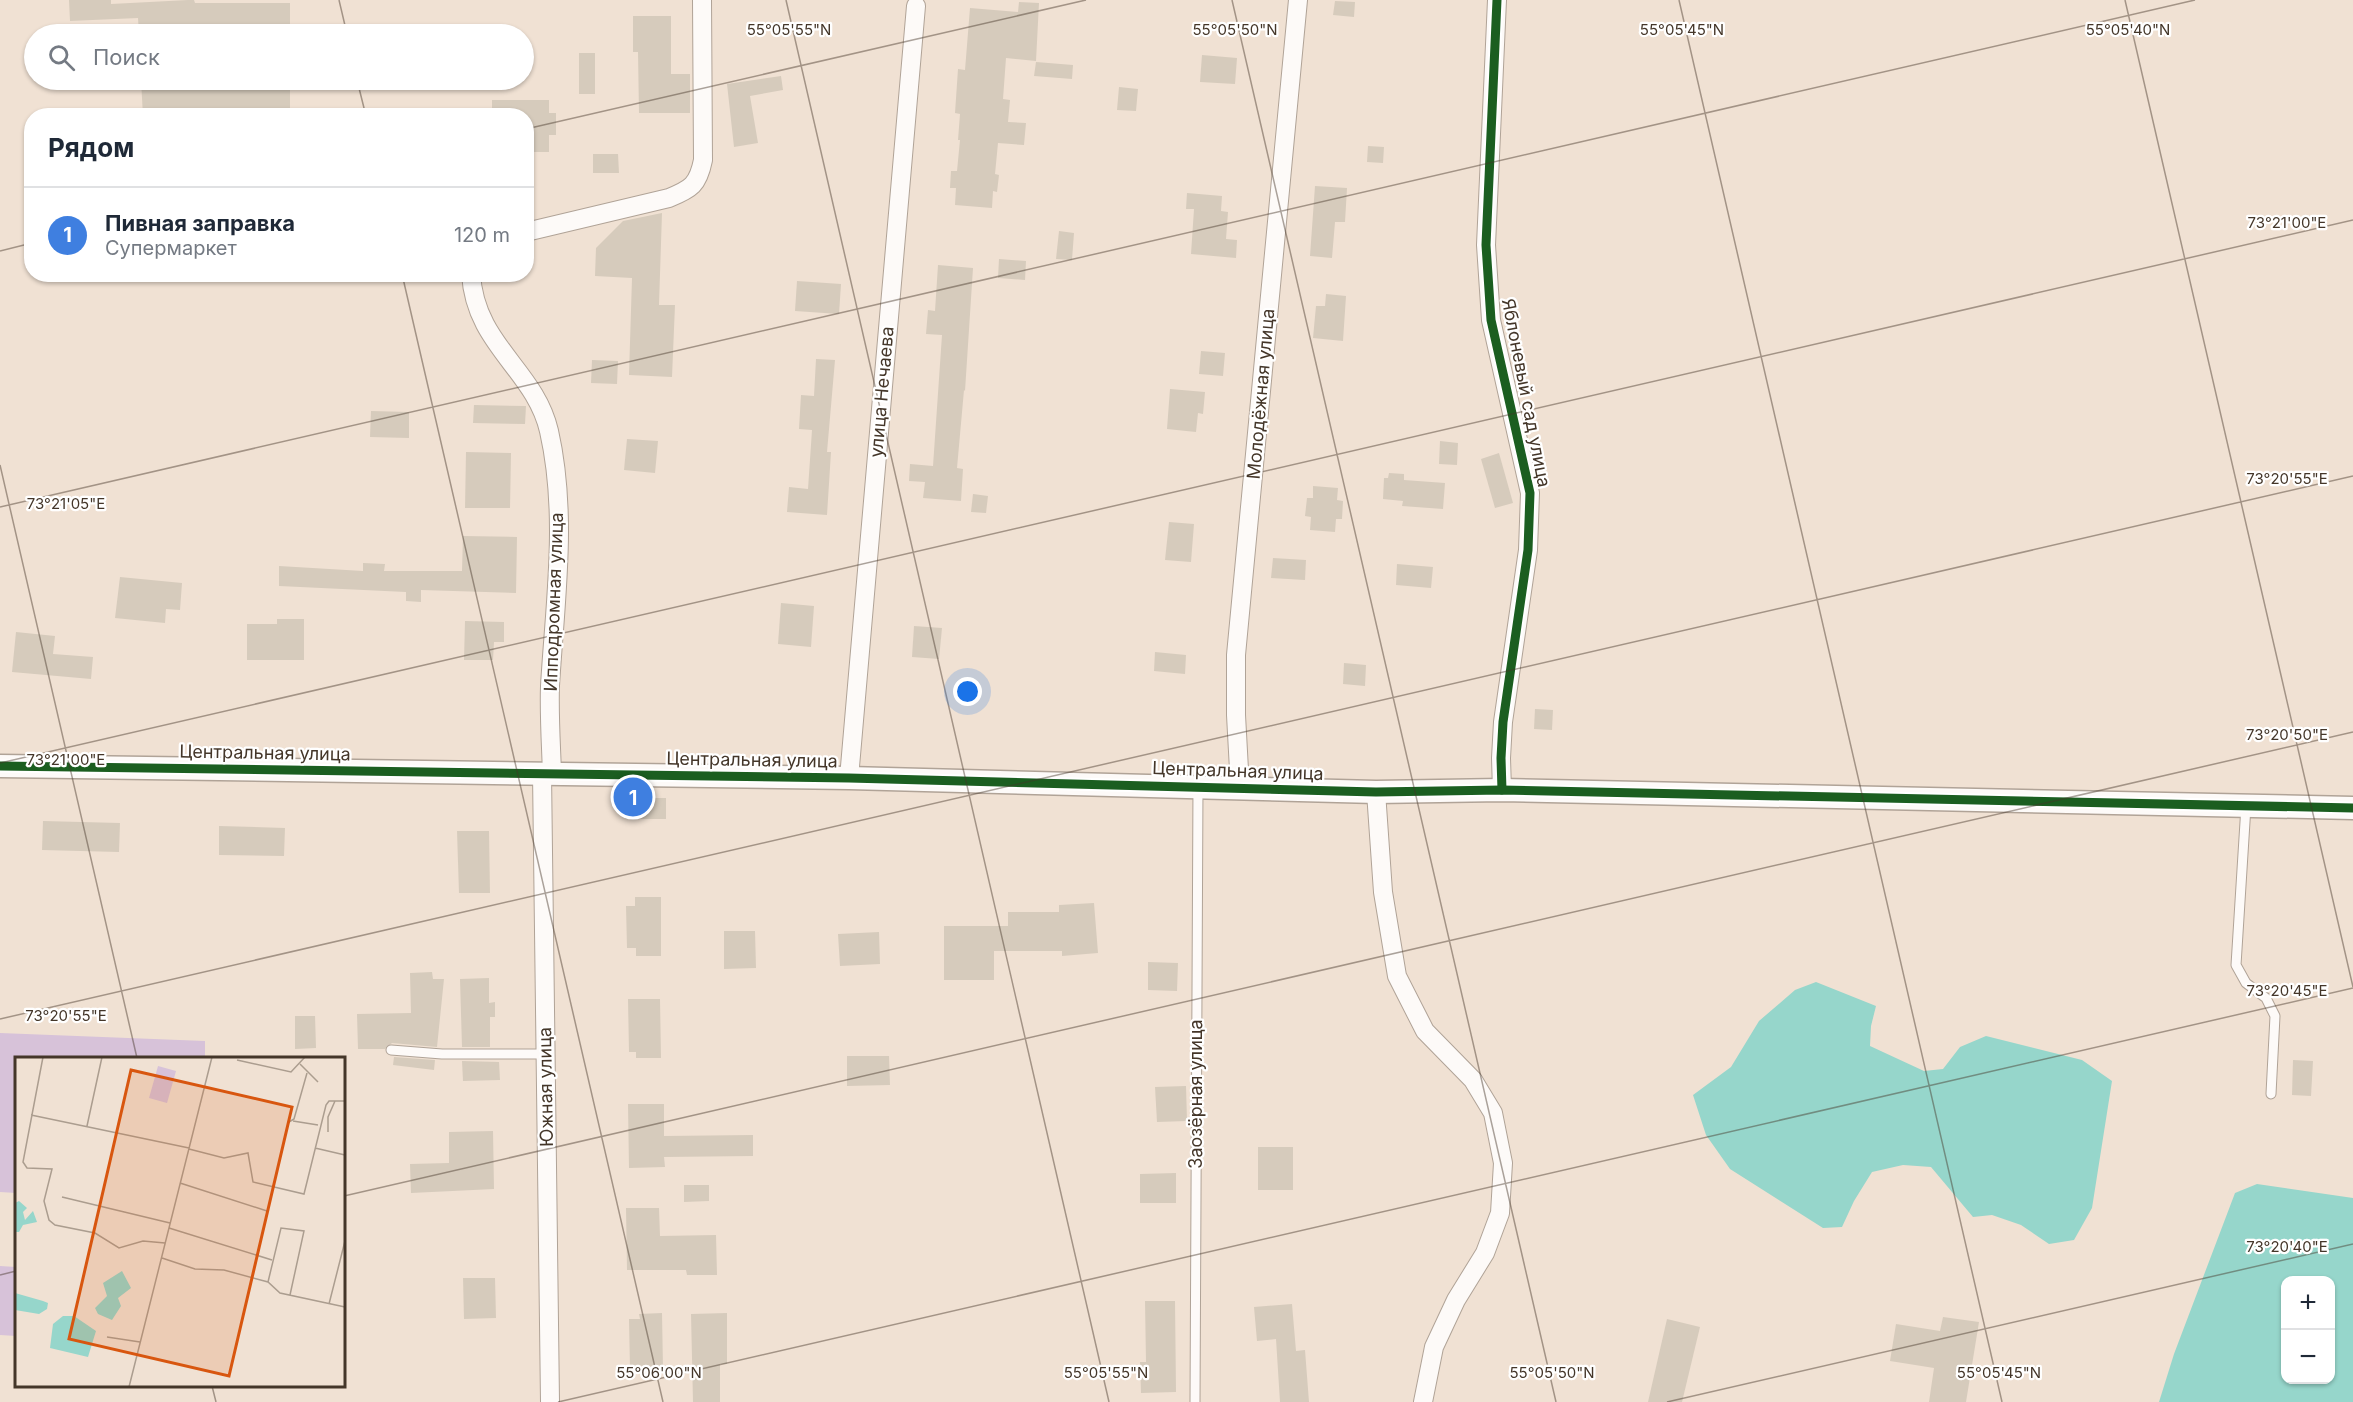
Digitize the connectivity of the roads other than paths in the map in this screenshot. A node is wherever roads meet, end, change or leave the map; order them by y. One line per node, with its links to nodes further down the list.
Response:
1 (702, 0): 5 (street)
2 (1298, 0): 11 (street, Молодёжная улица)
3 (1497, 0): 12 (street, Яблоневый сад улица)
4 (916, 6): 9 (street, улица Нечаева)
5 (534, 230)
6 (471, 282): 8 (street, Ипподромная улица)
7 (0, 766): 8 (street, Центральная улица)
8 (547, 773): 9 (street, Центральная улица); 17 (street, Южная улица)
9 (849, 778): 10 (street, Центральная улица)
10 (1198, 786): 11 (street, Центральная улица); 20 (lane, Заозёрная улица)
11 (1240, 788): 13 (street, Центральная улица)
12 (1502, 790): 13 (street, Центральная улица); 14 (street, Центральная улица)
13 (1376, 792): 21 (street)
14 (2246, 806): 15 (street, Центральная улица); 18 (lane)
15 (2353, 808)
16 (391, 1050): 17 (lane)
17 (546, 1054): 19 (street, Южная улица)
18 (2271, 1095)
19 (550, 1402)
20 (1195, 1402)
21 (1423, 1402)

